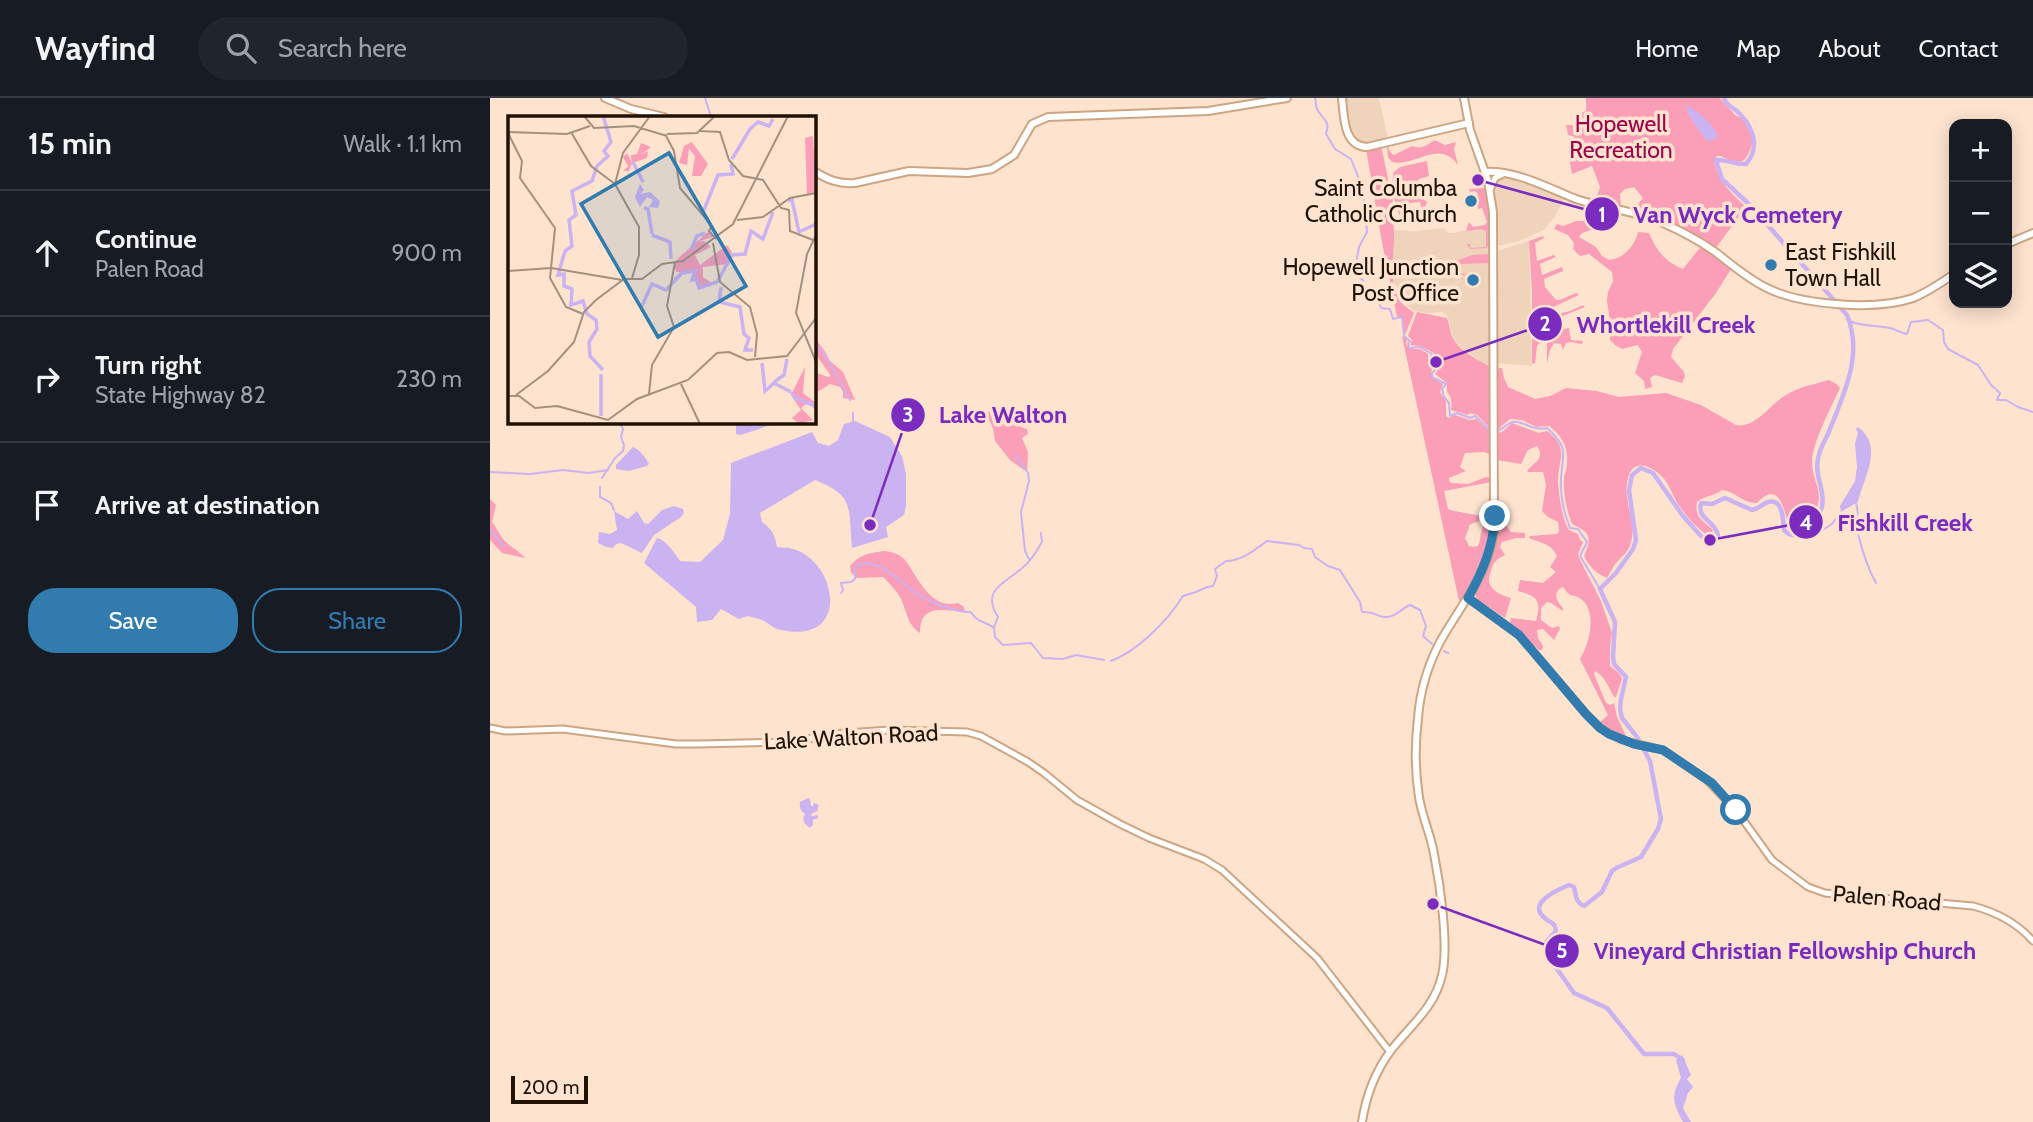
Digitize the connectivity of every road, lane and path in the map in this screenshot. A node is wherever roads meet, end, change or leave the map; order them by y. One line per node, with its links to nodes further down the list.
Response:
1 (605, 98): 5 (main road)
2 (1287, 98): 7 (main road)
3 (1342, 98): 6 (main road)
4 (1464, 98): 6 (main road)
5 (660, 116)
6 (1469, 123): 8 (main road)
7 (816, 172)
8 (1485, 172): 9 (main road); 10 (main road)
9 (1507, 173): 10 (street); 13 (main road)
10 (1490, 190): 14 (main road)
11 (2033, 233): 12 (main road)
12 (2012, 242)
13 (1949, 277)
14 (1468, 598): 15 (street, Palen Road); 16 (main road)
15 (1479, 606): 16 (street); 18 (street, Palen Road)
16 (1461, 608): 19 (main road)
17 (490, 728): 19 (street, Lake Walton Road)
18 (2033, 941)
19 (1390, 1052): 20 (main road)
20 (1362, 1122)

